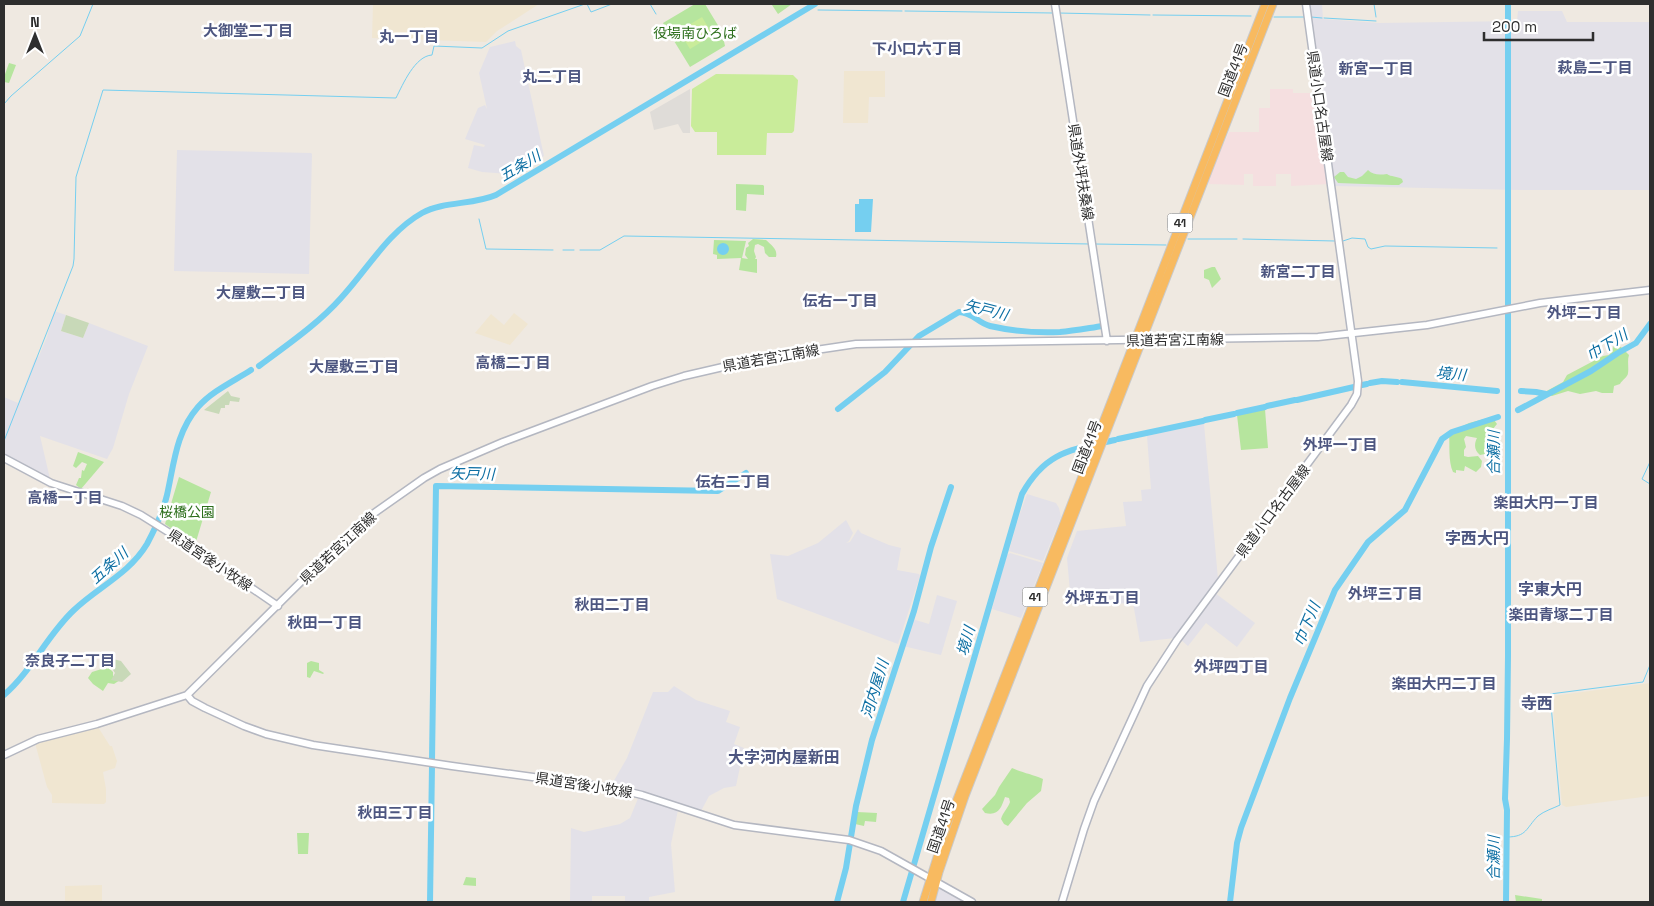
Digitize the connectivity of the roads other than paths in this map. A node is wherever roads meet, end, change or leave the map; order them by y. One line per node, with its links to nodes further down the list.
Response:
1 (1054, 4): 7 (main road, 県道外坪扶桑線)
2 (1265, 4): 8 (highway, 国道41号 / 41)
3 (1273, 4): 8 (highway, 国道41号 / 41)
4 (1306, 4): 6 (main road, 県道小口名古屋線)
5 (1650, 290): 6 (main road, 県道若宮江南線)
6 (1351, 334): 8 (main road, 県道若宮江南線); 17 (main road, 県道小口名古屋線)
7 (1107, 341): 8 (main road, 県道若宮江南線); 10 (main road, 県道若宮江南線)
8 (1138, 341): 13 (highway, 国道41号 / 41)
9 (4, 458): 10 (main road, 県道宮後小牧線)
10 (278, 606): 11 (main road, 県道若宮江南線)
11 (187, 696): 12 (main road, 県道若宮江南線); 13 (main road, 県道宮後小牧線)
12 (4, 755)
13 (933, 880): 14 (highway, 国道41号 / 41); 15 (highway, 国道41号 / 41); 16 (main road, 県道宮後小牧線)
14 (923, 902)
15 (931, 902)
16 (972, 902)
17 (1062, 902)

